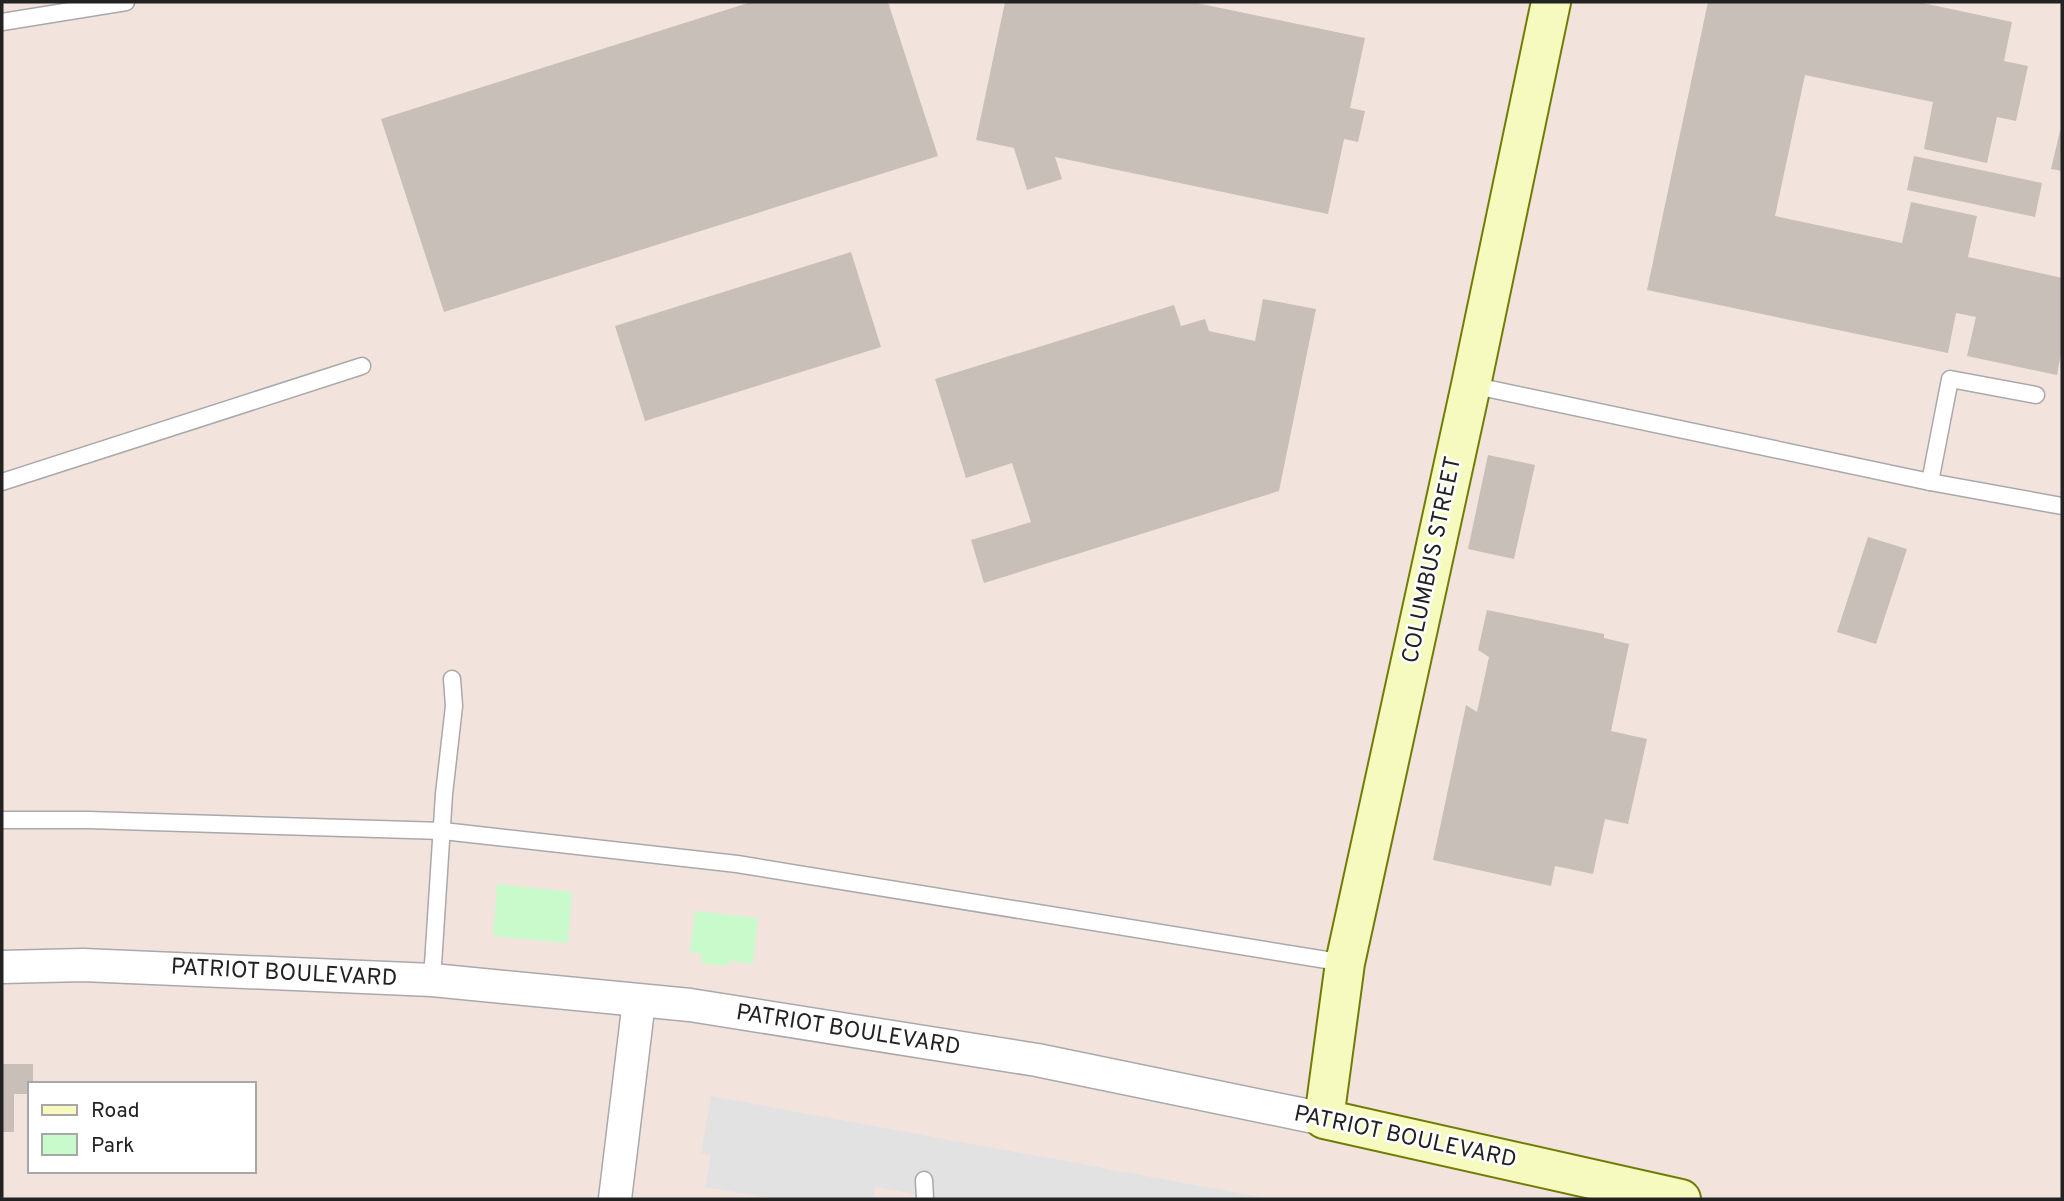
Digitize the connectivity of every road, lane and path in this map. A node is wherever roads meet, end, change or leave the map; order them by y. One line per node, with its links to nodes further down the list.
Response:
1 (126, 2): 3 (lane)
2 (1551, 2): 5 (street, COLUMBUS STREET)
3 (2, 22)
4 (362, 366): 7 (lane)
5 (1471, 385): 8 (lane); 13 (street, COLUMBUS STREET)
6 (2036, 395): 8 (lane)
7 (2, 482)
8 (1930, 482): 9 (lane)
9 (2062, 506)
10 (452, 679): 12 (lane)
11 (2, 820): 12 (lane)
12 (443, 831): 13 (lane); 15 (lane)
13 (1345, 963): 17 (street, COLUMBUS STREET)
14 (2, 967): 15 (street, PATRIOT BOULEVARD)
15 (432, 980): 16 (street, PATRIOT BOULEVARD)
16 (639, 1001): 17 (street, PATRIOT BOULEVARD); 19 (street)
17 (1324, 1119): 21 (street, PATRIOT BOULEVARD)
18 (924, 1180): 20 (lane)
19 (615, 1199)
20 (926, 1199)
21 (1675, 1199)

